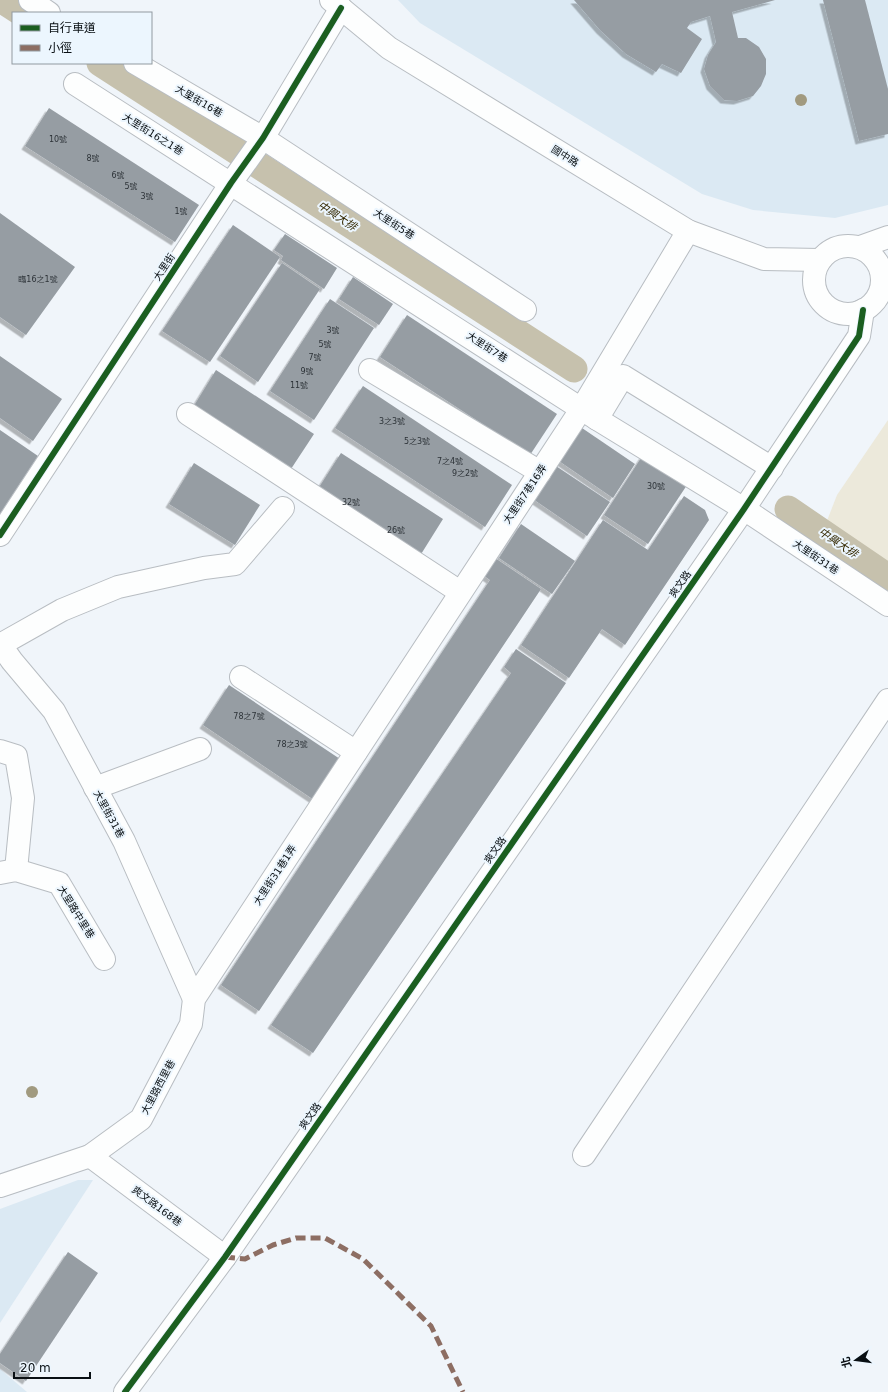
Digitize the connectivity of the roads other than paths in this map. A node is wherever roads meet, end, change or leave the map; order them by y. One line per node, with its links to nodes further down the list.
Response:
1 (30, 0): 3 (street)
2 (336, 4): 6 (street, 大里街); 8 (street, 國中路)
3 (48, 12)
4 (137, 64): 6 (street, 大里街16巷)
5 (75, 84): 7 (street, 大里街16之1巷)
6 (263, 138): 7 (street, 大里街); 13 (street, 大里街5巷)
7 (231, 183): 16 (street, 大里街7巷); 22 (street, 大里街)
8 (688, 231): 11 (street, 國中路); 16 (street, 大里街7巷16弄)
9 (888, 237): 10 (street)
10 (860, 247): 11 (street); 12 (street)
11 (820, 260): 14 (street)
12 (885, 280): 14 (street)
13 (525, 310)
14 (863, 310): 18 (street, 爽文路)
15 (370, 370): 19 (street)
16 (589, 413): 18 (street); 19 (street, 大里街7巷16弄); 21 (street, 大里街7巷)
17 (188, 414): 23 (street)
18 (772, 468): 21 (street, 爽文路)
19 (540, 472): 23 (street, 大里街7巷16弄)
20 (283, 508): 25 (street)
21 (744, 509): 24 (street, 大里街31巷); 38 (street, 爽文路)
22 (0, 535)
23 (460, 592): 29 (street, 大里街7巷16弄)
24 (888, 605)
25 (0, 644): 31 (street, 大里街31巷)
26 (241, 677): 29 (street)
27 (888, 700): 35 (street)
28 (200, 749): 31 (street)
29 (356, 752): 34 (street, 大里街31巷1弄)
30 (8, 754): 32 (street, 大里路中里巷)
31 (95, 788): 34 (street, 大里街31巷)
32 (8, 872): 33 (street, 大里路中里巷)
33 (104, 959)
34 (194, 998): 36 (street, 大里路西里巷)
35 (584, 1155)
36 (90, 1156): 37 (street, 大里路西里巷); 38 (street, 爽文路168巷)
37 (0, 1186)
38 (225, 1256): 39 (street, 爽文路)
39 (125, 1392)

